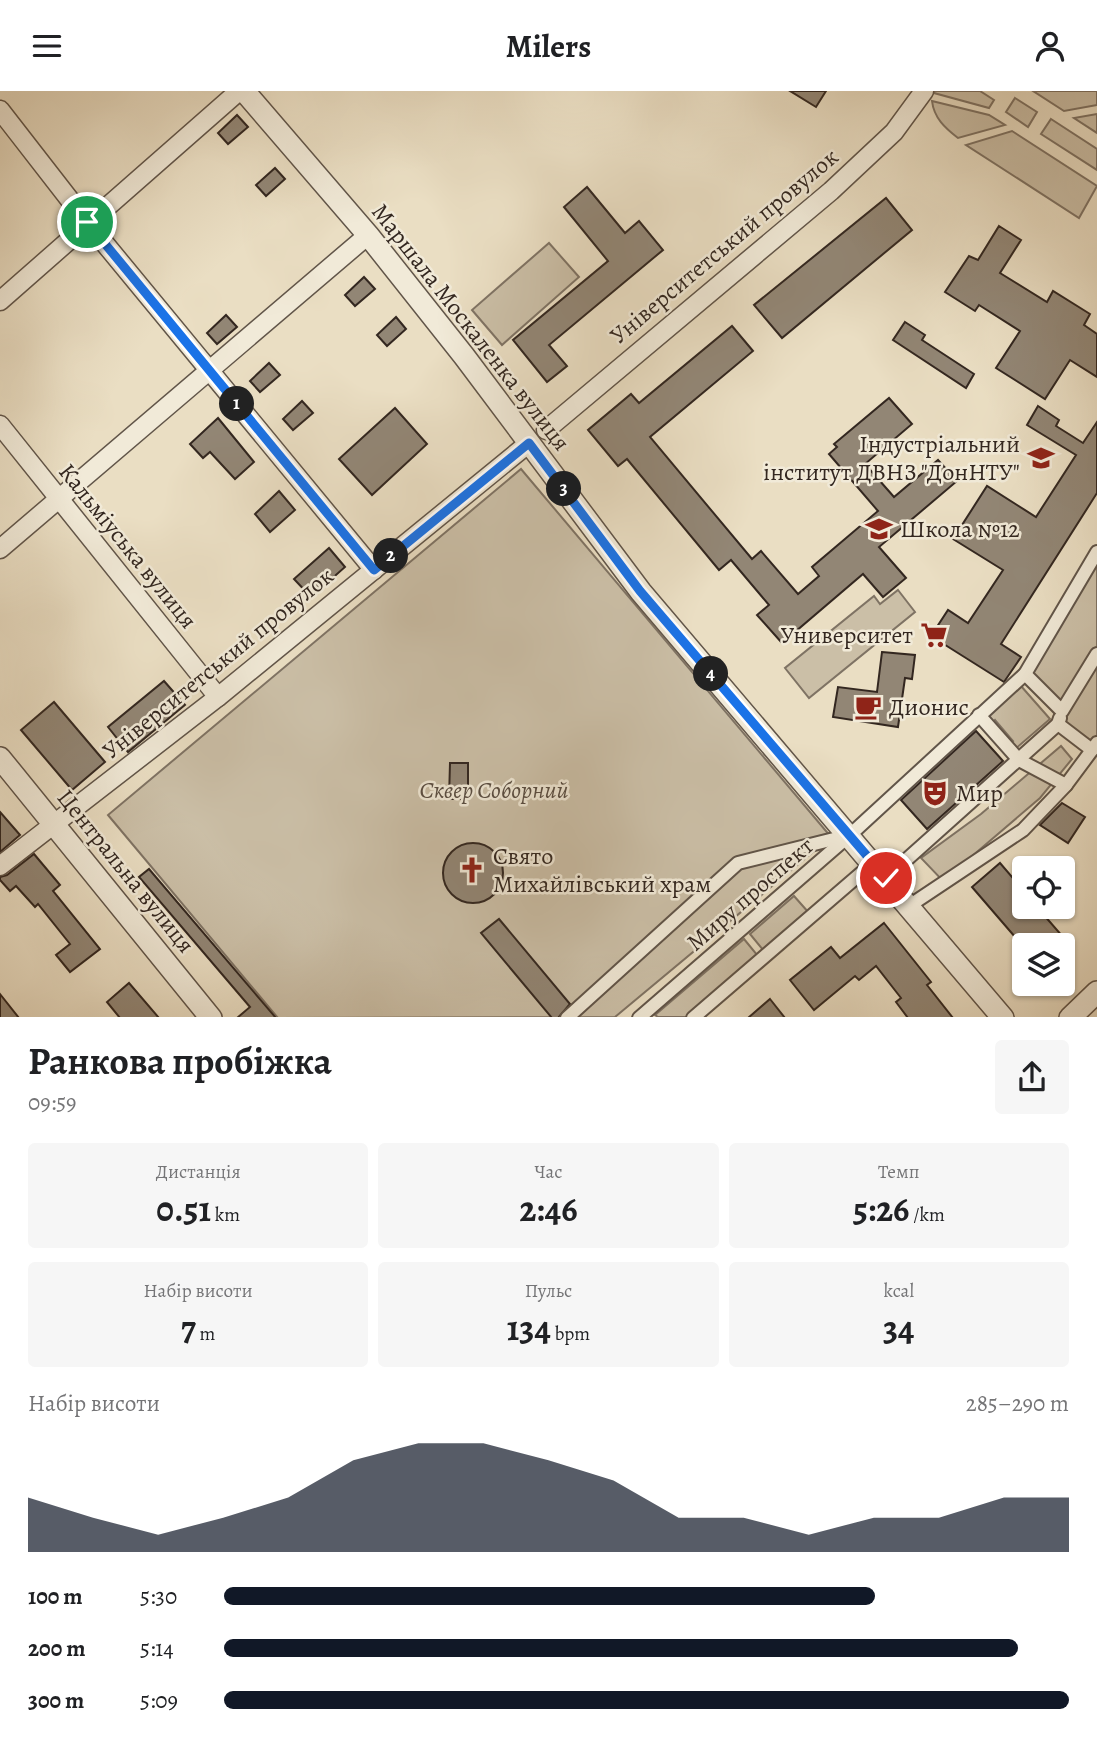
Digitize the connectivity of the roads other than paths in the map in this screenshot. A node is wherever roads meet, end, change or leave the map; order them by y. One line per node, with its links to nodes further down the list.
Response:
1 (242, 91): 4 (street); 5 (street, Маршала Москаленка вулиця)
2 (924, 91): 9 (street, Університетський провулок)
3 (0, 110): 4 (street)
4 (87, 222): 6 (street); 7 (street)
5 (368, 235): 7 (street); 10 (street, Маршала Москаленка вулиця)
6 (0, 300)
7 (209, 369): 11 (street); 14 (street)
8 (0, 425): 11 (street, Кальміуська вулиця)
9 (546, 429)
10 (529, 443): 14 (street, Університетський провулок); 25 (street, Маршала Москаленка вулиця)
11 (59, 499): 12 (street); 17 (street, Кальміуська вулиця)
12 (0, 549)
13 (1097, 552): 16 (street)
14 (374, 570): 17 (street, Університетський провулок)
15 (1097, 654): 19 (street)
16 (1025, 674): 18 (street); 19 (street)
17 (218, 697): 24 (street, Університетський провулок)
18 (979, 715): 22 (street); 25 (street)
19 (1060, 717): 20 (street); 22 (street)
20 (1095, 747): 23 (street)
21 (0, 758): 24 (street, Центральна вулиця)
22 (1019, 760): 23 (street); 27 (street)
23 (1066, 785): 28 (street)
24 (53, 824): 26 (street, Університетський провулок); 30 (street, Центральна вулиця)
25 (850, 835): 27 (street, Маршала Москаленка вулиця); 31 (street, Миру проспект); 32 (street, Миру проспект)
26 (0, 866)
27 (879, 870): 28 (street, Маршала Москаленка вулиця); 33 (street)
28 (909, 906): 34 (street, Маршала Москаленка вулиця)
29 (1097, 992): 35 (street)
30 (211, 1017)
31 (567, 1017)
32 (639, 1017)
33 (692, 1017)
34 (1003, 1017)
35 (1070, 1017)

